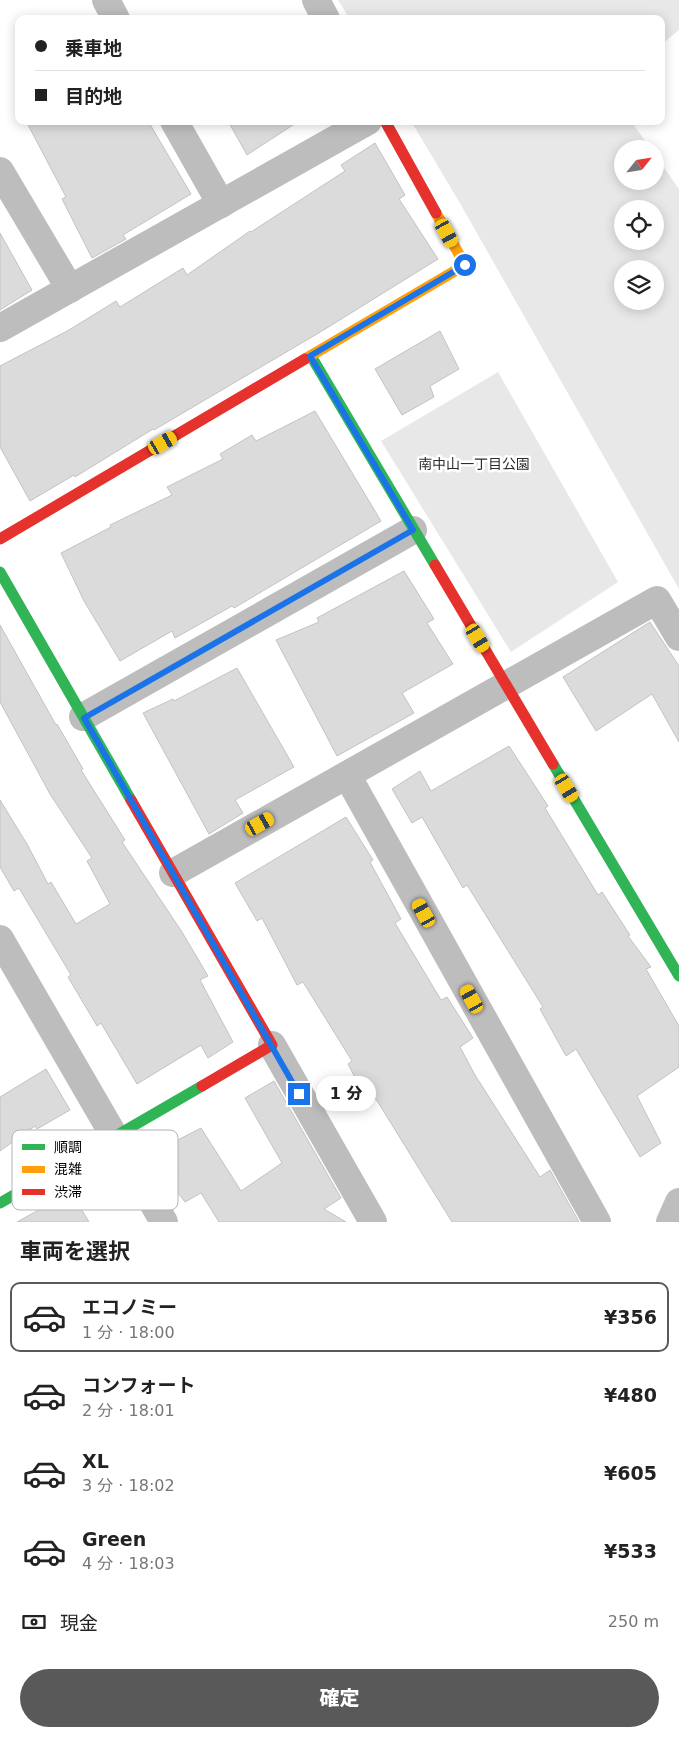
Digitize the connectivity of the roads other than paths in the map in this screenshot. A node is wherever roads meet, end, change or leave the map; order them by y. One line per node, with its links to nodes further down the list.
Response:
1 (106, 0): 3 (street)
2 (316, 0): 4 (street)
3 (114, 15)
4 (324, 15)
5 (176, 125): 9 (street)
6 (361, 125): 9 (street)
7 (386, 125): 12 (street)
8 (0, 170): 10 (street)
9 (221, 204): 10 (street)
10 (70, 289): 11 (street)
11 (0, 328)
12 (310, 356): 13 (street); 14 (street)
13 (413, 530): 17 (street); 18 (street)
14 (0, 539)
15 (0, 572): 18 (street)
16 (679, 637): 17 (street)
17 (506, 685): 19 (street); 23 (street)
18 (84, 718): 20 (street)
19 (347, 775): 20 (street); 33 (street)
20 (172, 873): 24 (street)
21 (0, 940): 22 (street)
22 (8, 972): 25 (street)
23 (679, 976)
24 (272, 1045): 26 (street); 32 (street)
25 (110, 1130)
26 (129, 1130)
27 (12, 1196): 29 (street)
28 (679, 1202): 34 (street)
29 (0, 1203)
30 (157, 1210): 31 (street)
31 (164, 1222)
32 (373, 1222)
33 (597, 1222)
34 (670, 1222)

